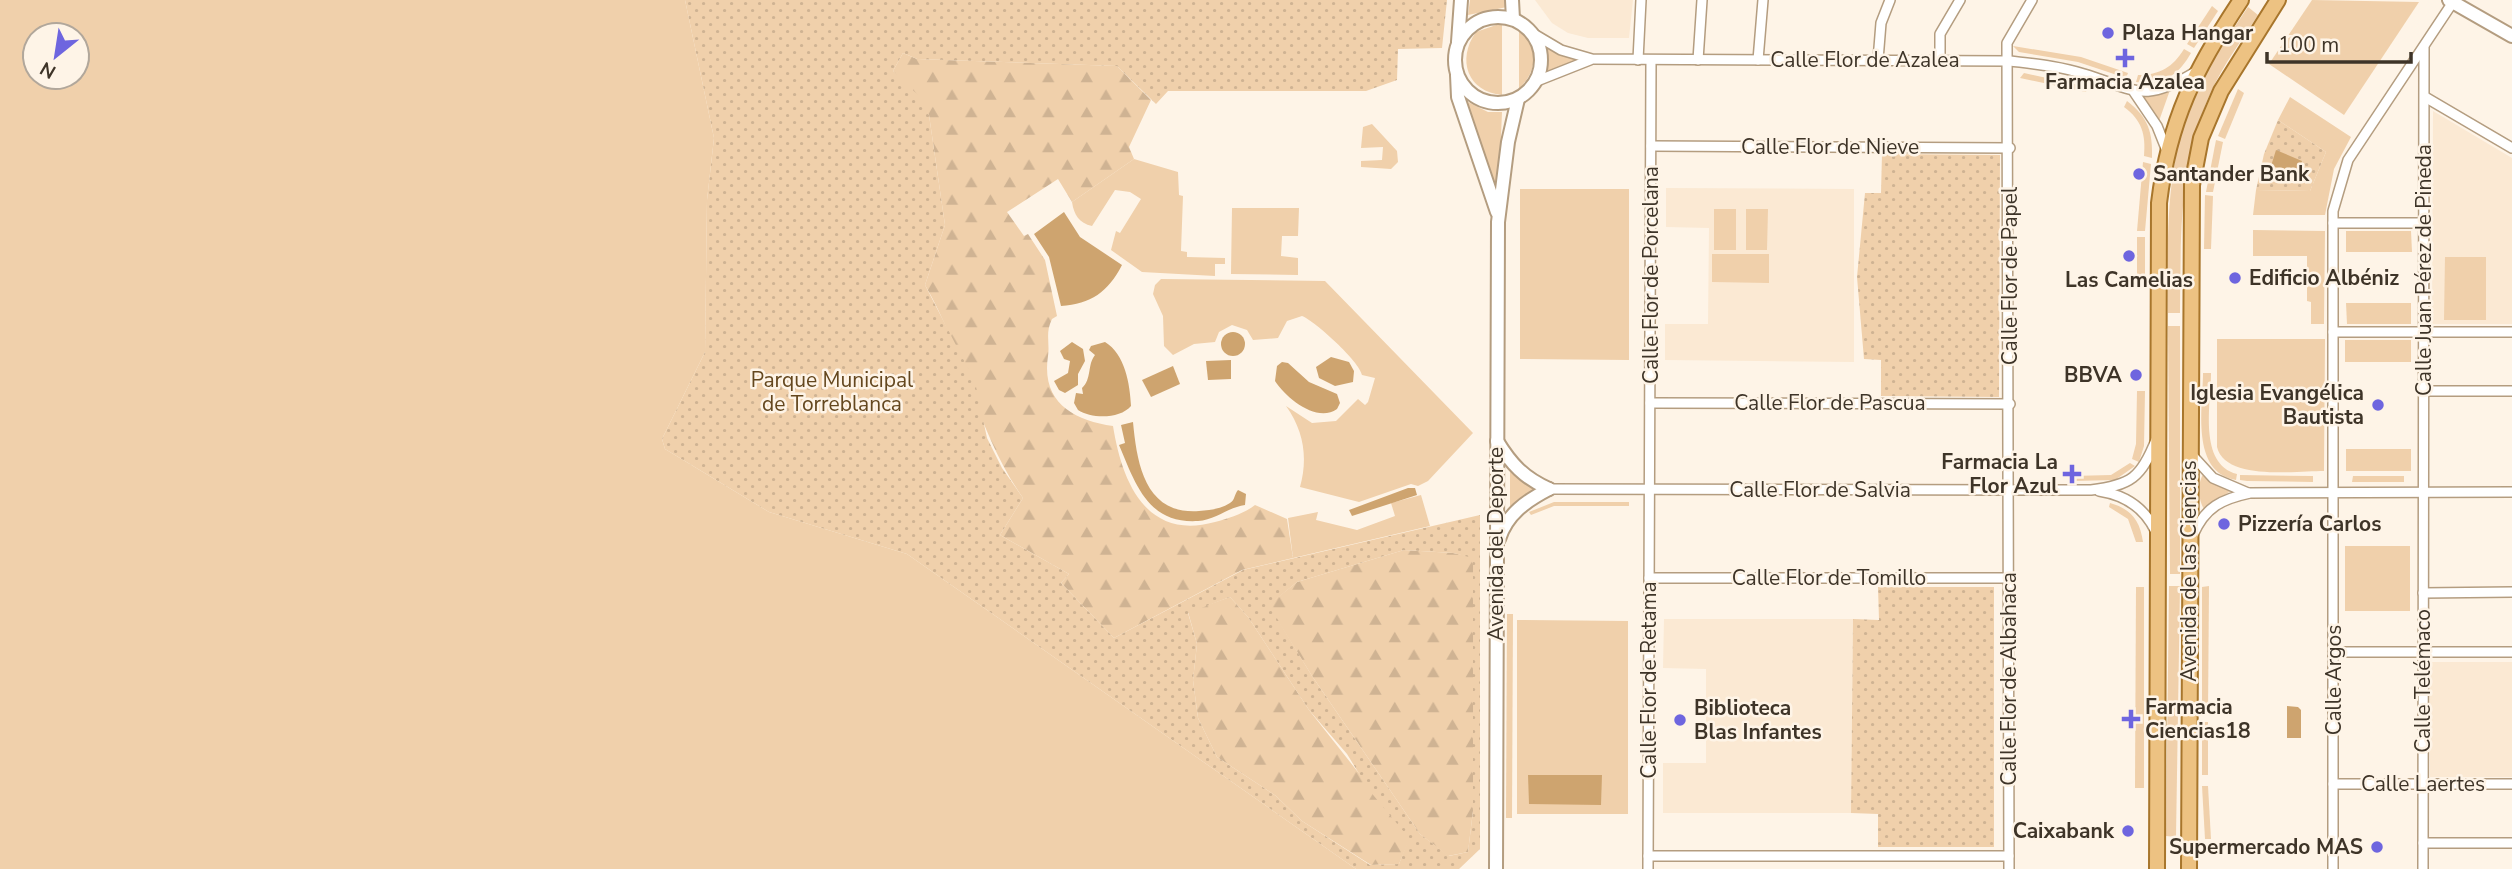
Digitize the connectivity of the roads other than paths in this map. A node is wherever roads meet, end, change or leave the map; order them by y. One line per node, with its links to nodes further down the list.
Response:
1 (1461, 0): 15 (street)
2 (1512, 0): 12 (street)
3 (1641, 0): 18 (street)
4 (1702, 0): 20 (street)
5 (1763, 0): 21 (street)
6 (1890, 0): 22 (street)
7 (1960, 0): 23 (street)
8 (2032, 0): 24 (street, Calle Flor de Papel)
9 (2241, 0): 26 (main road, Avenida de las Ciencias)
10 (2278, 0): 47 (main road, Avenida de las Ciencias)
11 (2451, 1): 14 (street); 16 (street, Calle Argos)
12 (1513, 19): 13 (street); 15 (street)
13 (1534, 34): 17 (street); 27 (street)
14 (2512, 36)
15 (1458, 45): 25 (street)
16 (2424, 48): 29 (street, Calle Juan Pérez de Pineda); 36 (street, Calle Argos)
17 (1592, 59): 18 (street, Calle Flor de Azalea); 27 (street)
18 (1638, 60): 19 (street, Calle Flor de Azalea)
19 (1651, 60): 20 (street, Calle Flor de Azalea); 31 (street, Calle Flor de Porcelana)
20 (1699, 60): 21 (street, Calle Flor de Azalea)
21 (1758, 60): 22 (street, Calle Flor de Azalea)
22 (1878, 60): 23 (street, Calle Flor de Azalea)
23 (1940, 61): 24 (street, Calle Flor de Azalea)
24 (2010, 61): 28 (street, Calle Flor de Azalea); 32 (street, Calle Flor de Papel)
25 (1457, 71): 30 (street); 35 (street, Avenida del Deporte)
26 (2195, 72): 28 (street); 34 (main road, Avenida de las Ciencias)
27 (1537, 81): 30 (street)
28 (2134, 92): 34 (street)
29 (2425, 97): 33 (street); 37 (street, Calle Juan Pérez de Pineda)
30 (1518, 99): 35 (street, Avenida del Deporte)
31 (1651, 146): 32 (street, Calle Flor de Nieve); 43 (street, Calle Flor de Porcelana)
32 (2010, 148): 44 (street, Calle Flor de Papel)
33 (2512, 148)
34 (2167, 152): 45 (main road, Avenida de las Ciencias)
35 (1499, 219): 46 (street, Avenida del Deporte)
36 (2333, 223): 37 (street); 38 (street, Calle Argos)
37 (2424, 223): 39 (street, Calle Juan Pérez de Pineda)
38 (2333, 332): 39 (street); 52 (street, Calle Argos)
39 (2423, 332): 40 (street); 41 (street, Calle Juan Pérez de Pineda)
40 (2512, 332)
41 (2424, 391): 42 (street); 53 (street, Calle Juan Pérez de Pineda)
42 (2512, 391)
43 (1650, 402): 44 (street, Calle Flor de Pascua); 49 (street, Calle Flor de Porcelana)
44 (2010, 404): 50 (street, Calle Flor de Papel)
45 (2159, 432): 51 (street, Calle Flor de Salvia); 56 (main road, Avenida de las Ciencias)
46 (1497, 441): 48 (street); 58 (street, Avenida del Deporte)
47 (2189, 453): 55 (street); 57 (main road, Avenida de las Ciencias)
48 (1549, 489): 49 (street, Calle Flor de Salvia); 58 (street)
49 (1650, 490): 50 (street, Calle Flor de Salvia); 59 (street, Calle Flor de Retama)
50 (2010, 490): 51 (street, Calle Flor de Salvia); 60 (street, Calle Flor de Albahaca)
51 (2091, 490): 56 (street, Calle Flor de Salvia)
52 (2334, 492): 53 (street); 55 (street); 63 (street, Calle Argos)
53 (2423, 492): 54 (street); 62 (street, Calle Telémaco)
54 (2512, 492)
55 (2250, 493): 57 (street)
56 (2159, 538): 71 (main road, Avenida de las Ciencias)
57 (2189, 543): 72 (main road, Avenida de las Ciencias)
58 (1496, 547): 75 (street, Avenida del Deporte)
59 (1649, 578): 60 (street, Calle Flor de Tomillo); 73 (street, Calle Flor de Retama)
60 (2010, 578): 74 (street, Calle Flor de Albahaca)
61 (2512, 592): 62 (street)
62 (2423, 593): 64 (street, Calle Telémaco)
63 (2334, 652): 64 (street); 66 (street, Calle Argos)
64 (2423, 652): 65 (street); 67 (street, Calle Telémaco)
65 (2512, 652)
66 (2333, 784): 67 (street, Calle Laertes); 82 (street, Calle Argos)
67 (2423, 784): 68 (street, Calle Laertes); 69 (street, Calle Telémaco)
68 (2512, 784)
69 (2423, 843): 70 (street); 83 (street, Calle Telémaco)
70 (2512, 843)
71 (2158, 846): 78 (street); 79 (main road, Avenida de las Ciencias)
72 (2190, 850): 80 (main road, Avenida de las Ciencias); 81 (street)
73 (1648, 856): 74 (street); 76 (street, Calle Flor de Retama)
74 (2009, 856): 77 (street, Calle Flor de Albahaca)
75 (1496, 869)
76 (1648, 869)
77 (2009, 869)
78 (2149, 869)
79 (2157, 869)
80 (2189, 869)
81 (2199, 869)
82 (2333, 869)
83 (2423, 869)

